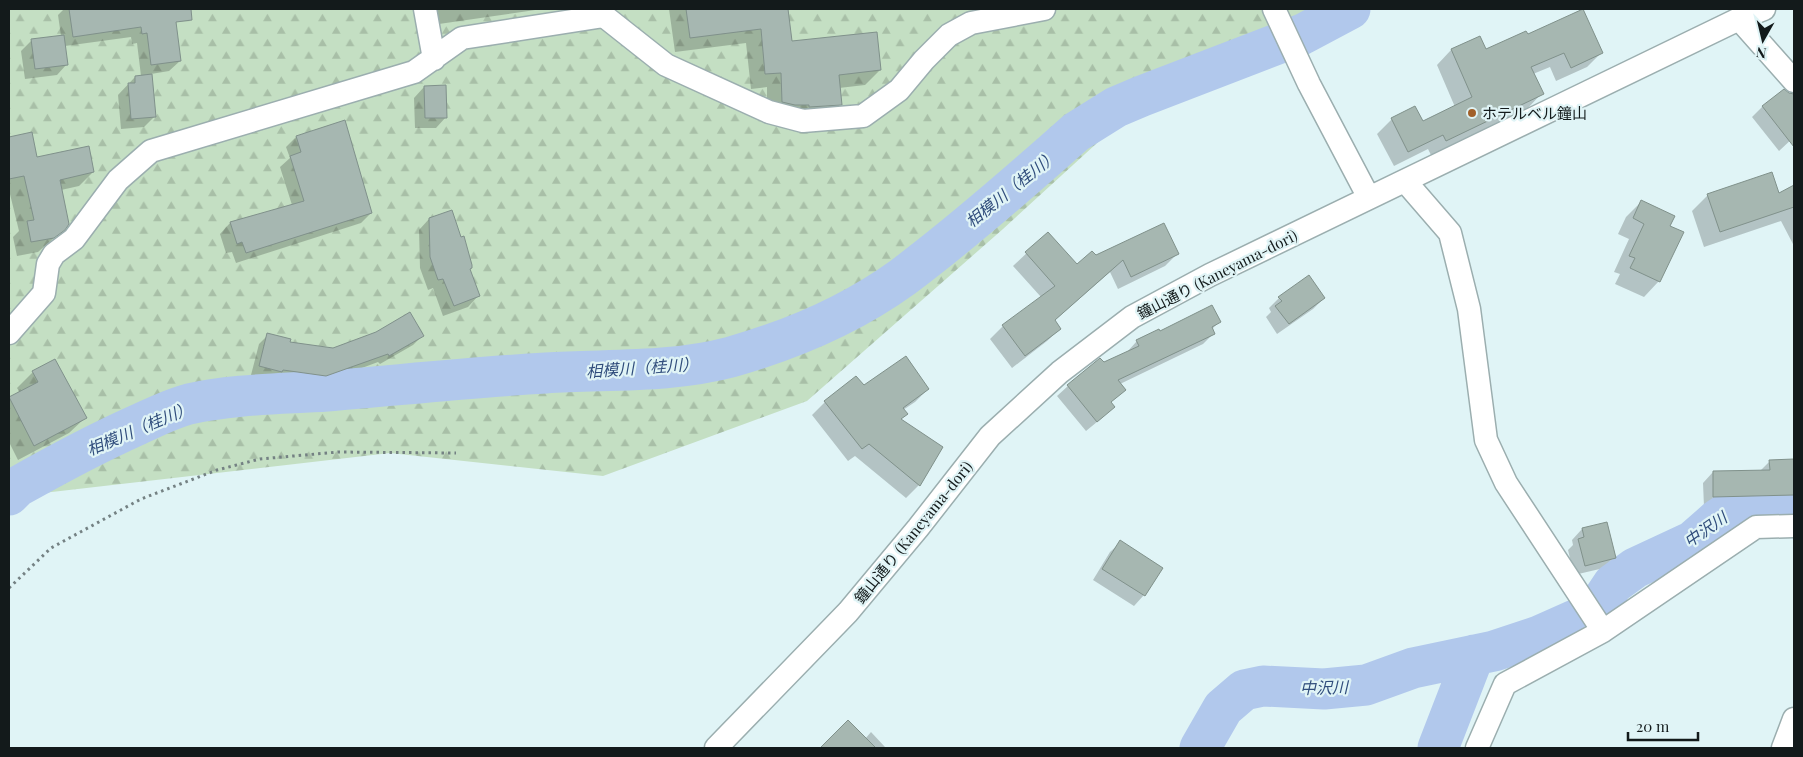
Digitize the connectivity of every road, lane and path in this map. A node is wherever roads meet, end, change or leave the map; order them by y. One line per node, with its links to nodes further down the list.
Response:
1 (425, 9): 7 (street)
2 (1044, 9): 5 (street)
3 (1274, 9): 10 (street)
4 (1764, 9): 6 (street, 鐘山通り (Kaneyama-dori))
5 (610, 12): 7 (street)
6 (1738, 19): 8 (street); 9 (street, 鐘山通り (Kaneyama-dori))
7 (434, 59): 11 (street)
8 (1794, 81)
9 (1405, 181): 10 (street, 鐘山通り (Kaneyama-dori)); 15 (street)
10 (1369, 198): 17 (street, 鐘山通り (Kaneyama-dori))
11 (9, 333)
12 (456, 454): 14 (path)
13 (1794, 526): 15 (street)
14 (9, 588)
15 (1603, 631): 18 (street)
16 (1794, 719): 19 (street)
17 (716, 748)
18 (1477, 748)
19 (1783, 748)

